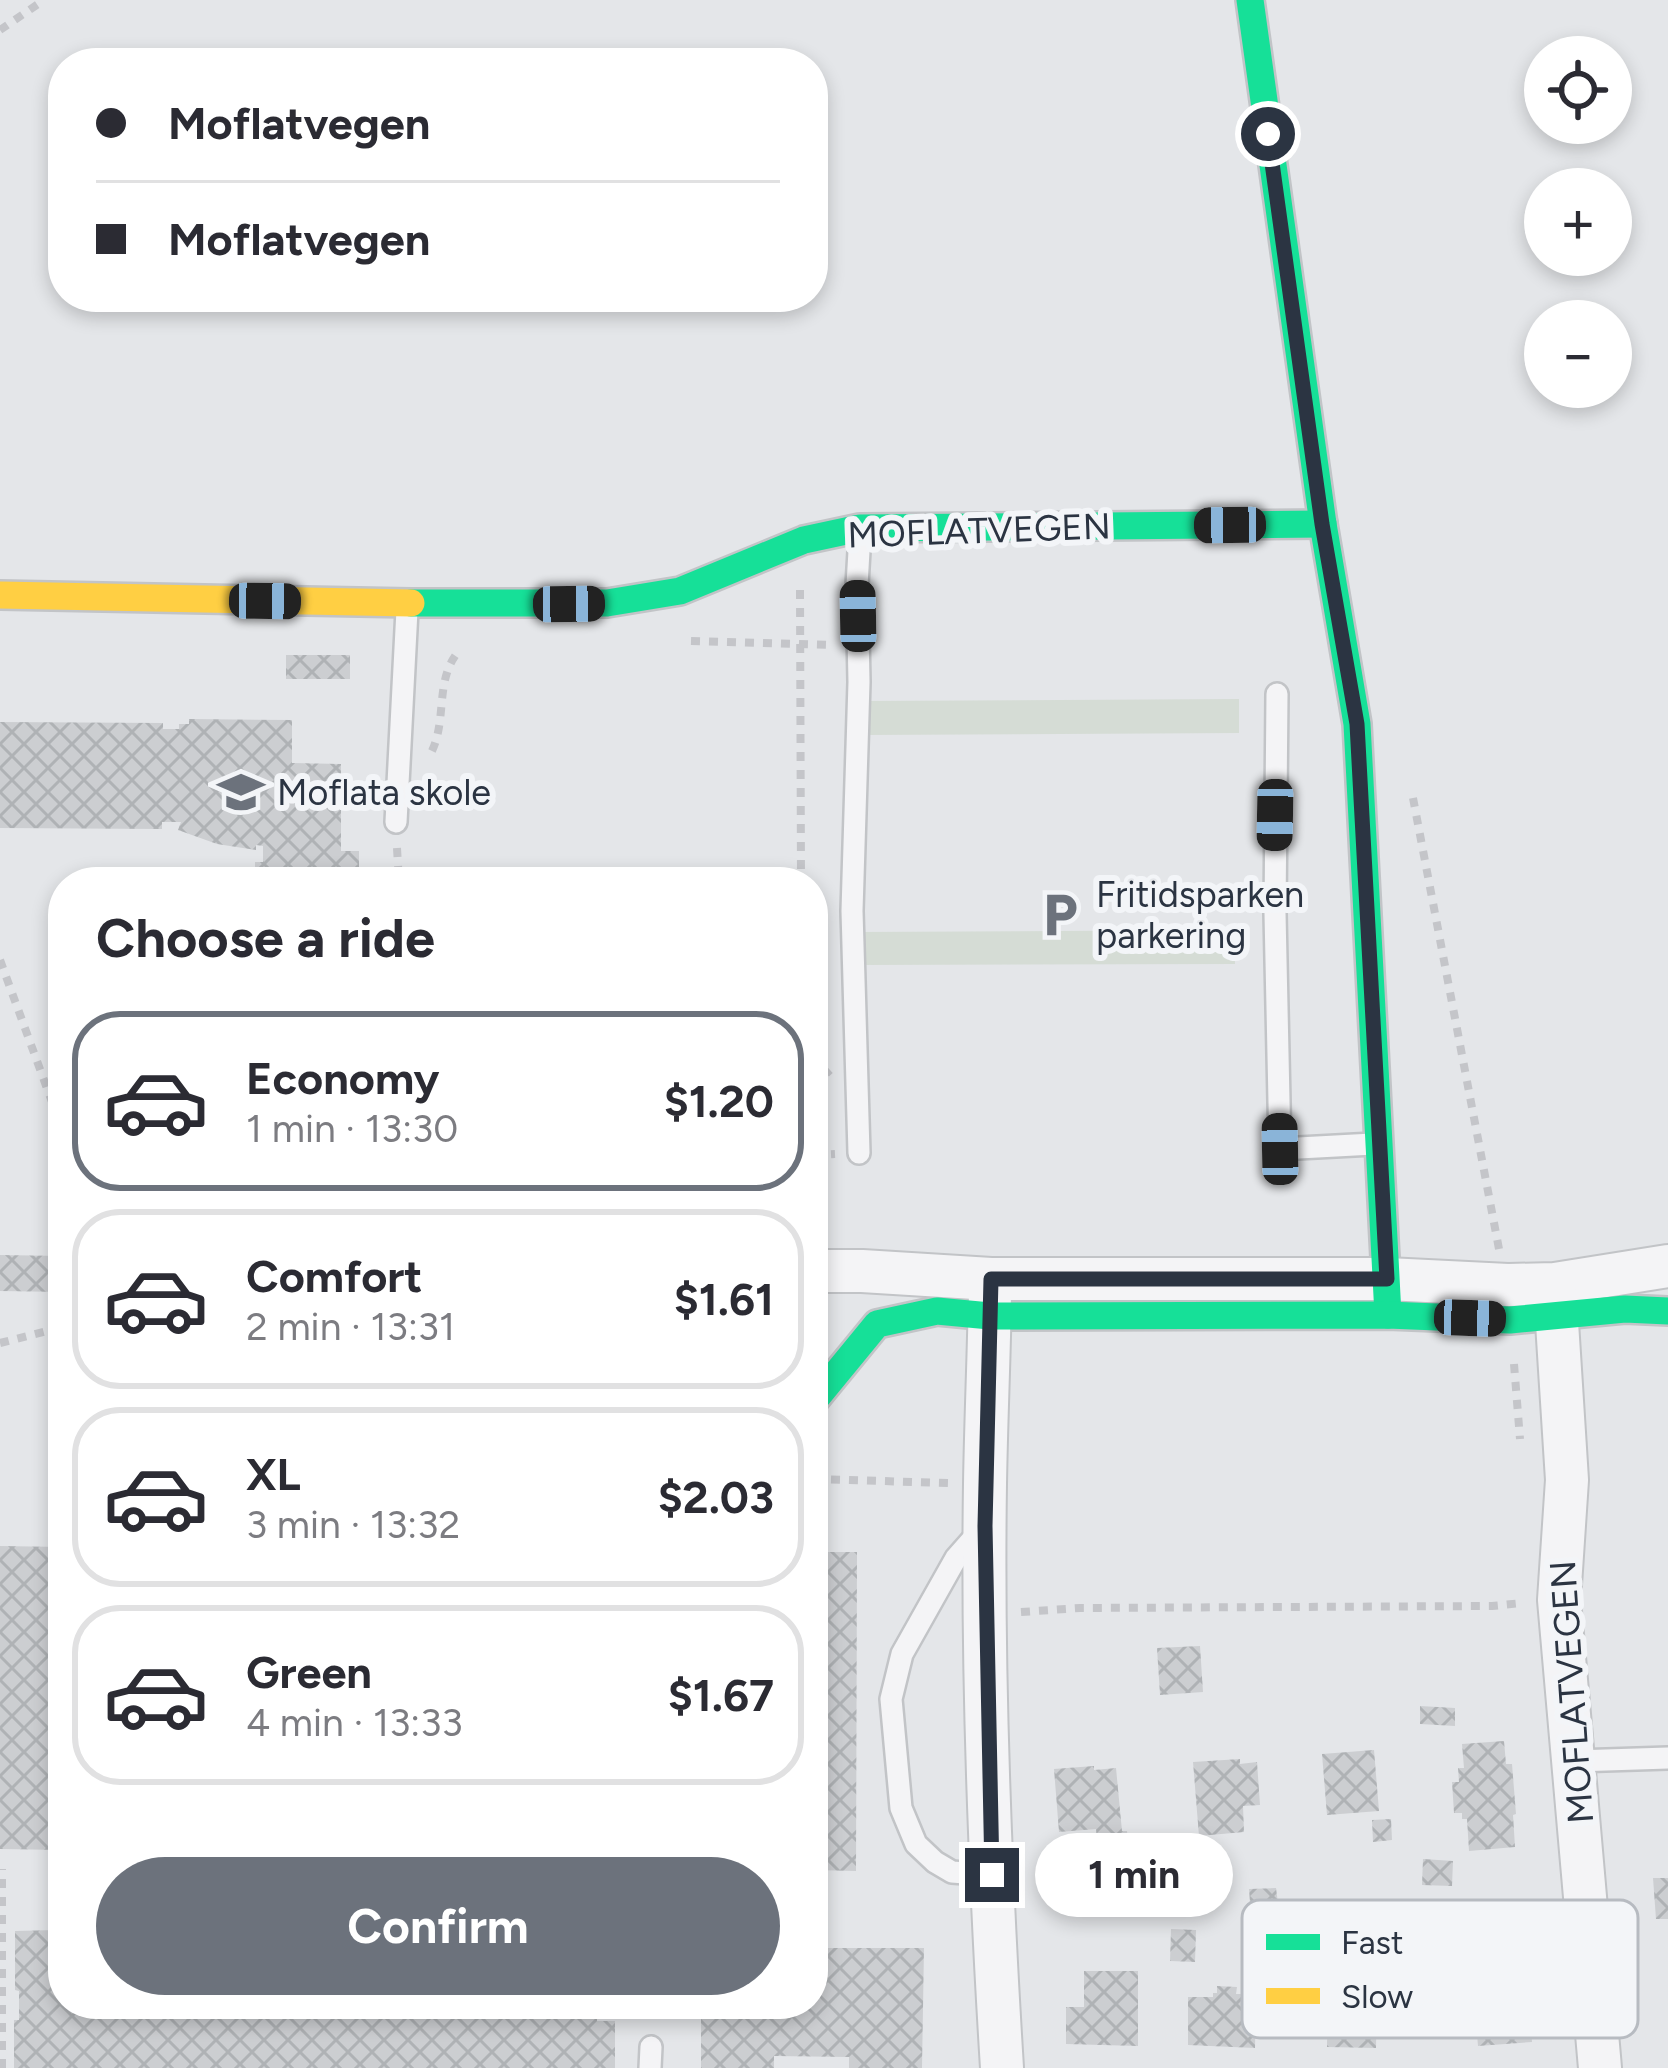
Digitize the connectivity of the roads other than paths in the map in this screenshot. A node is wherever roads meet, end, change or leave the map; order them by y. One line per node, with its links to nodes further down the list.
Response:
1 (1250, 0): 2 (street)
2 (1322, 524): 3 (street, MOFLATVEGEN); 8 (street)
3 (860, 528): 5 (street, MOFLATVEGEN); 9 (lane)
4 (0, 595): 5 (street, MOFLATVEGEN)
5 (407, 603): 7 (lane)
6 (1276, 694): 8 (lane)
7 (396, 822)
8 (1380, 1143): 12 (street)
9 (859, 1153)
10 (1668, 1266): 14 (street)
11 (828, 1273): 13 (street)
12 (1388, 1297): 13 (street); 14 (street)
13 (990, 1298): 16 (street); 17 (street)
14 (1556, 1300): 15 (street); 19 (street, MOFLATVEGEN)
15 (1668, 1311)
16 (828, 1384)
17 (985, 1526): 20 (street); 20 (lane)
18 (1668, 1758): 19 (lane)
19 (1575, 1761): 21 (street, MOFLATVEGEN)
20 (992, 1875): 23 (street)
21 (1586, 1900)
22 (1598, 2038): 24 (street, MOFLATVEGEN)
23 (1002, 2068)
24 (1600, 2068)

